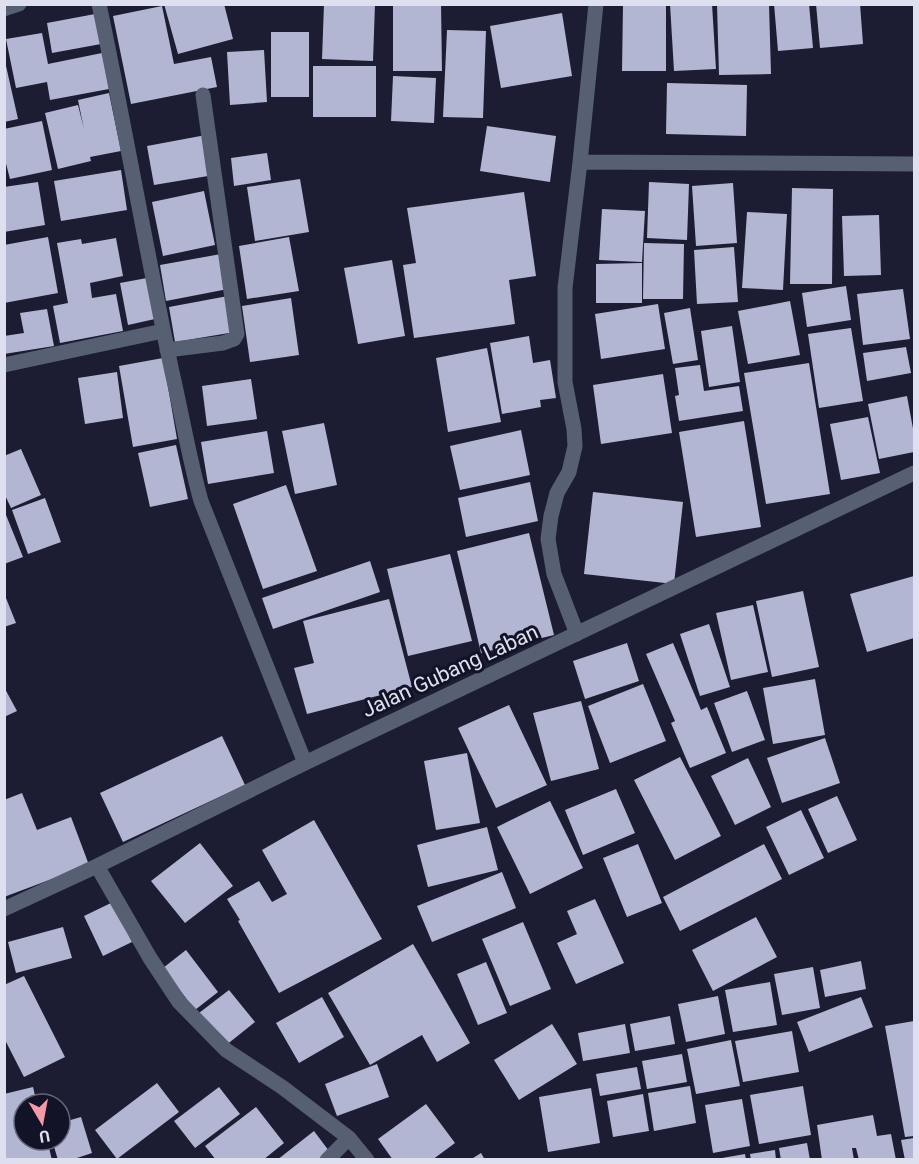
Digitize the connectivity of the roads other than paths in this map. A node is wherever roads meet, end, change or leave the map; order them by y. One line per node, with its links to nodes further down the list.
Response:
1 (20, 4): 4 (street)
2 (99, 4): 8 (street)
3 (596, 4): 6 (street)
4 (4, 9)
5 (203, 94): 9 (street)
6 (580, 162): 7 (street); 12 (street)
7 (915, 164)
8 (163, 331): 9 (street); 10 (street)
9 (168, 350): 13 (street)
10 (4, 365)
11 (915, 473): 12 (street, Jalan Gubang Laban)
12 (578, 634): 13 (street, Jalan Gubang Laban)
13 (305, 763): 14 (street, Jalan Gubang Laban)
14 (97, 866): 15 (street, Jalan Gubang Laban); 16 (street)
15 (4, 909)
16 (349, 1138): 17 (street); 18 (street)
17 (327, 1160)
18 (367, 1160)

